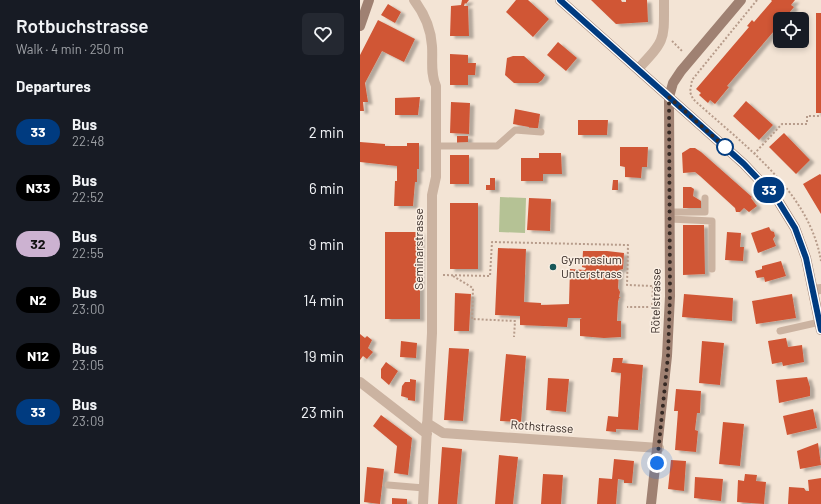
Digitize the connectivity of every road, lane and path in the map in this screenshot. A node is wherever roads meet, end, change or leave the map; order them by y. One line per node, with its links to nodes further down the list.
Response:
1 (369, 0): 7 (street)
2 (414, 0): 14 (street, Seminarstrasse)
3 (560, 0): 10 (street)
4 (664, 0): 8 (street)
5 (741, 0): 9 (street)
6 (757, 0): 12 (path)
7 (360, 26)
8 (664, 33): 9 (path); 10 (street)
9 (689, 61): 11 (street)
10 (638, 69): 11 (street)
11 (669, 97): 16 (street, Rötelstrasse); 20 (street)
12 (821, 116)
13 (541, 132): 14 (lane)
14 (435, 146): 28 (street, Seminarstrasse)
15 (706, 198): 16 (lane)
16 (670, 216): 17 (lane); 30 (street, Rötelstrasse)
17 (712, 269)
18 (442, 275): 19 (path)
19 (452, 275): 21 (path); 26 (path)
20 (817, 289): 24 (street)
21 (652, 296): 22 (path); 23 (path)
22 (660, 296)
23 (627, 307)
24 (820, 326): 25 (lane)
25 (780, 331)
26 (514, 337)
27 (360, 382): 29 (street)
28 (427, 423): 29 (street, Seminarstrasse); 30 (street, Rothstrasse)
29 (427, 434): 32 (street, Seminarstrasse)
30 (658, 448): 34 (street, Rötelstrasse)
31 (388, 485): 32 (lane)
32 (424, 488): 33 (street, Seminarstrasse)
33 (423, 504)
34 (651, 504)

